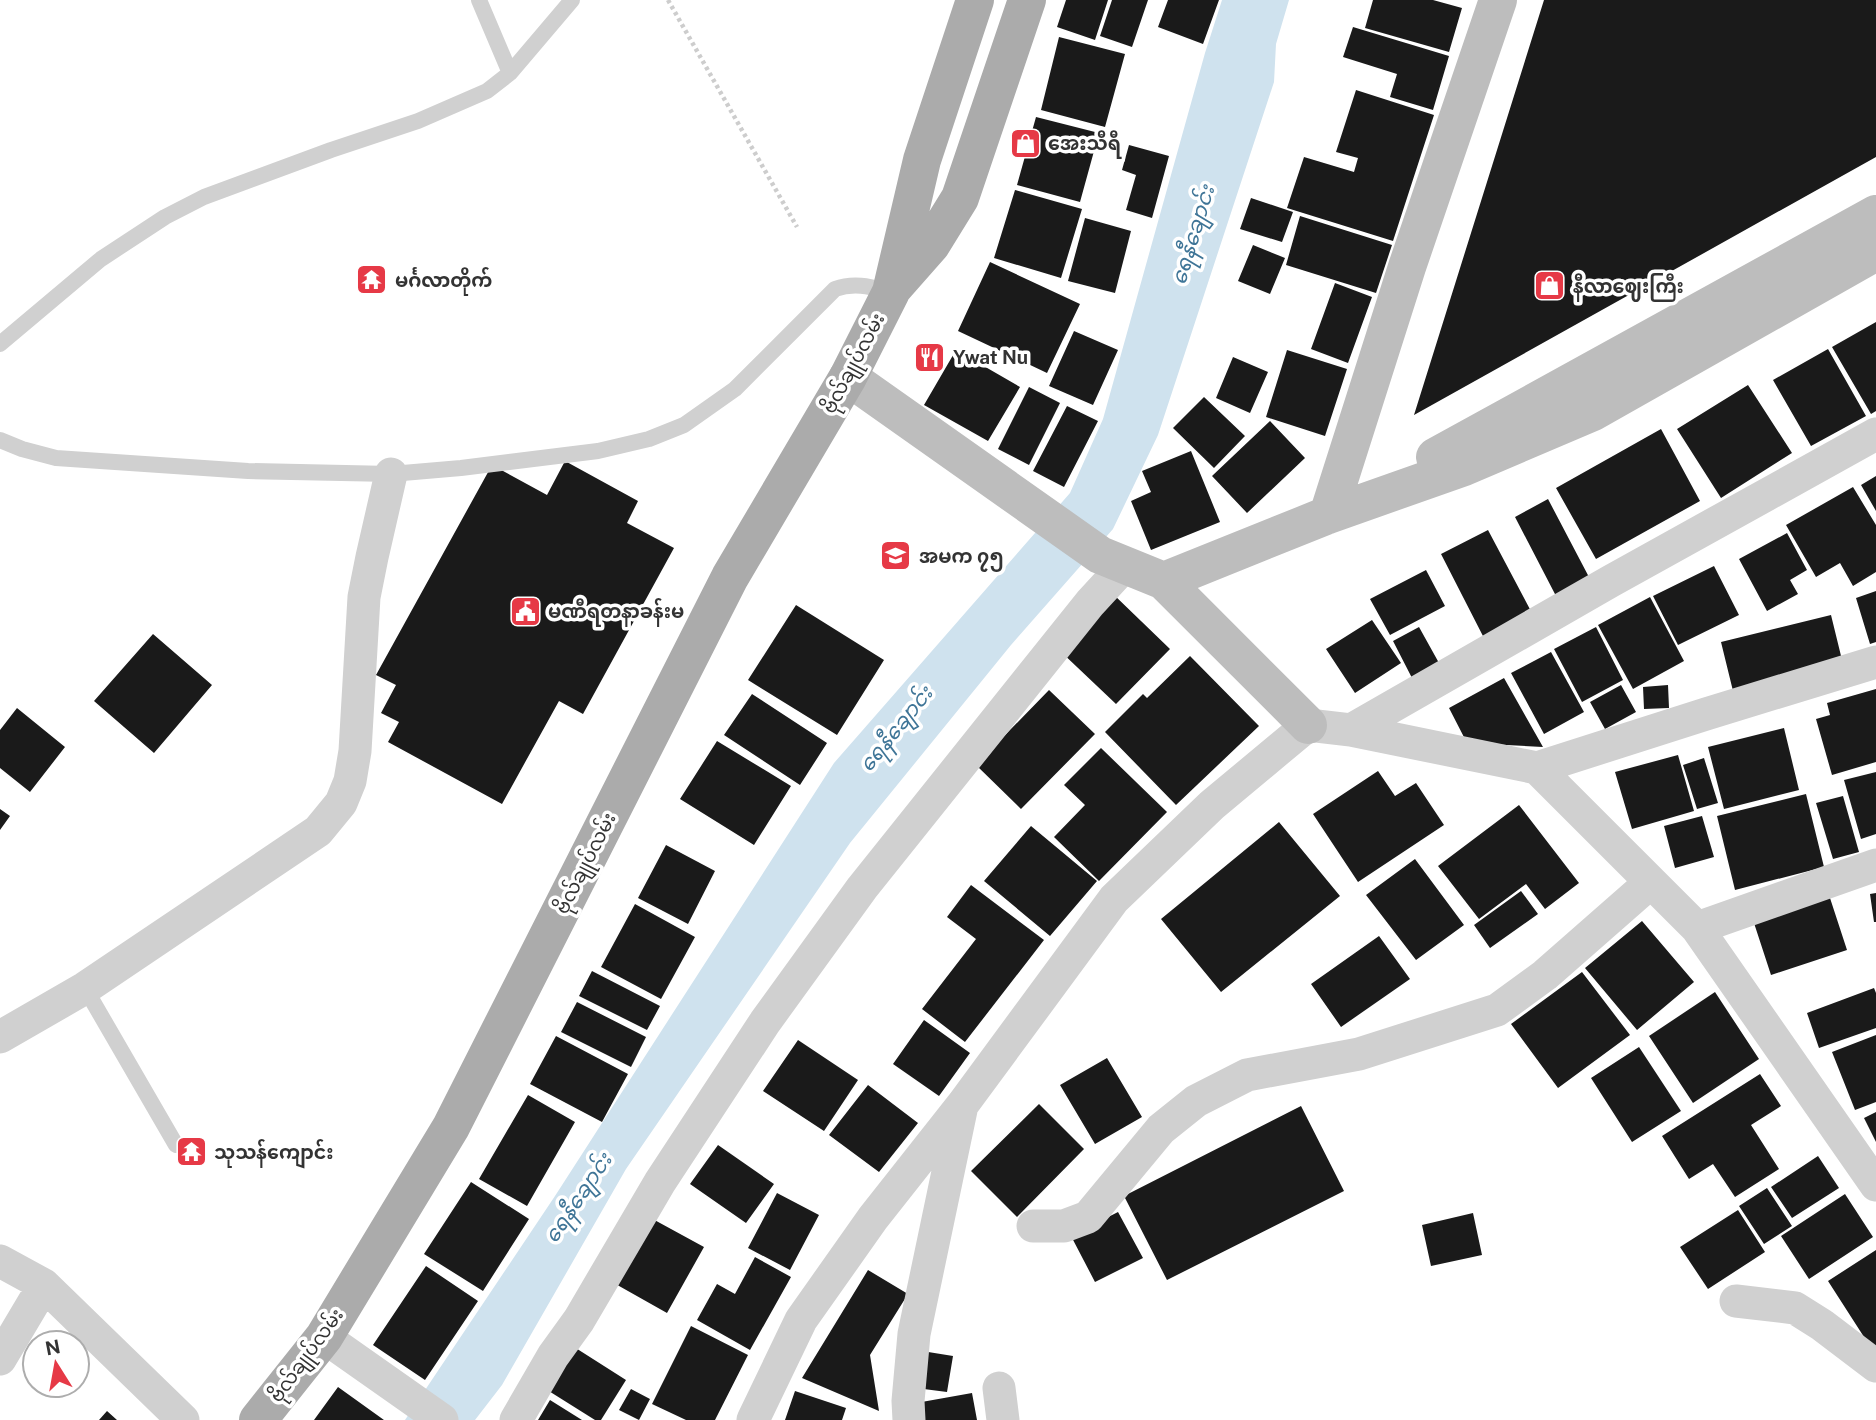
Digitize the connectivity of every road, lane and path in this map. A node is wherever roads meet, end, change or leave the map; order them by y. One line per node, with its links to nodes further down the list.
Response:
1 (479, 0): 7 (lane)
2 (572, 0): 7 (lane)
3 (668, 0): 9 (path)
4 (975, 0): 11 (main road)
5 (1027, 0): 11 (main road)
6 (1498, 0): 17 (street)
7 (510, 74): 12 (lane)
8 (1876, 214): 17 (street)
9 (797, 227)
10 (1876, 252): 17 (street)
11 (891, 292): 13 (main road, ဗိုလ်‌ချုပ်‌လမ်း); 16 (lane)
12 (0, 344)
13 (848, 377): 18 (street); 36 (main road, ဗိုလ်‌ချုပ်‌လမ်း)
14 (1876, 434): 22 (street)
15 (0, 440): 16 (lane)
16 (391, 474): 27 (street)
17 (1328, 515): 19 (street)
18 (1113, 560): 19 (street); 42 (street)
19 (1164, 581): 21 (street)
20 (1876, 662): 23 (street)
21 (1308, 725): 22 (street); 29 (street)
22 (1351, 730): 23 (street)
23 (1537, 768): 25 (street)
24 (1876, 865): 26 (street)
25 (1651, 882): 26 (street); 32 (street)
26 (1697, 928): 31 (street)
27 (85, 988): 28 (street); 30 (lane)
28 (0, 1037)
29 (963, 1104): 43 (street); 44 (street)
30 (176, 1146)
31 (1876, 1185)
32 (1033, 1226)
33 (0, 1261): 34 (street)
34 (44, 1285): 37 (street); 40 (street)
35 (1737, 1301): 38 (street)
36 (324, 1337): 39 (street); 41 (main road, ဗိုလ်‌ချုပ်‌လမ်း)
37 (0, 1359)
38 (1876, 1366)
39 (429, 1410)
40 (183, 1420)
41 (258, 1420)
42 (516, 1420)
43 (753, 1420)
44 (909, 1420)

